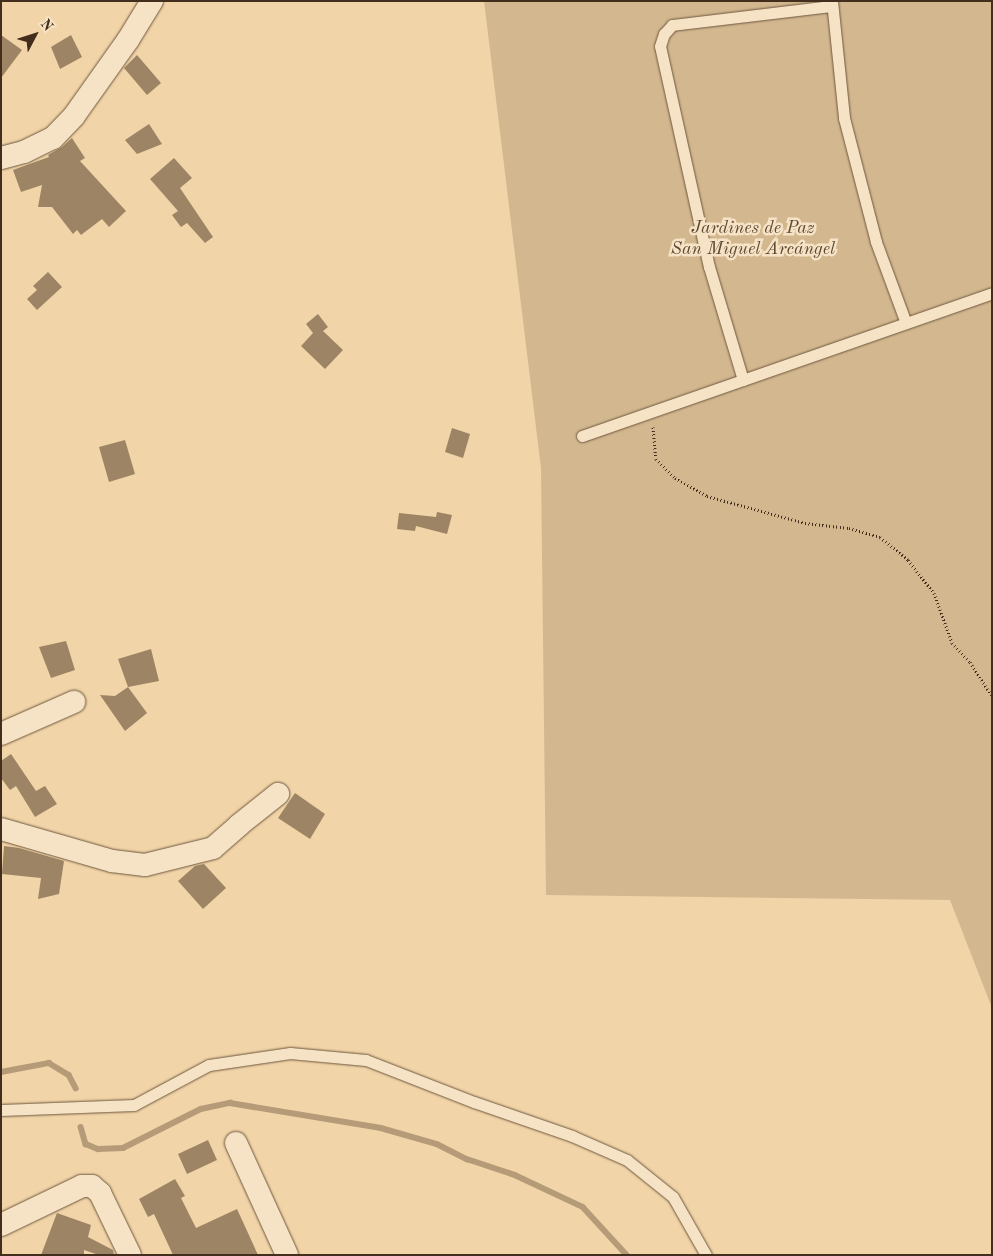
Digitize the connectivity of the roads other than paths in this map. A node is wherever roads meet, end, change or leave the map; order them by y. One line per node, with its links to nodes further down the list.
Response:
1 (152, 1): 3 (street)
2 (832, 3): 5 (lane); 6 (lane)
3 (1, 158)
4 (992, 293): 5 (lane)
5 (906, 323): 6 (lane)
6 (744, 380): 7 (lane)
7 (582, 436)
8 (74, 702): 9 (street)
9 (1, 734)
10 (278, 794): 11 (street)
11 (1, 829)
12 (1, 1110): 17 (lane)
13 (236, 1143): 16 (street)
14 (1, 1225): 15 (street)
15 (122, 1249)
16 (287, 1255)
17 (706, 1255)

